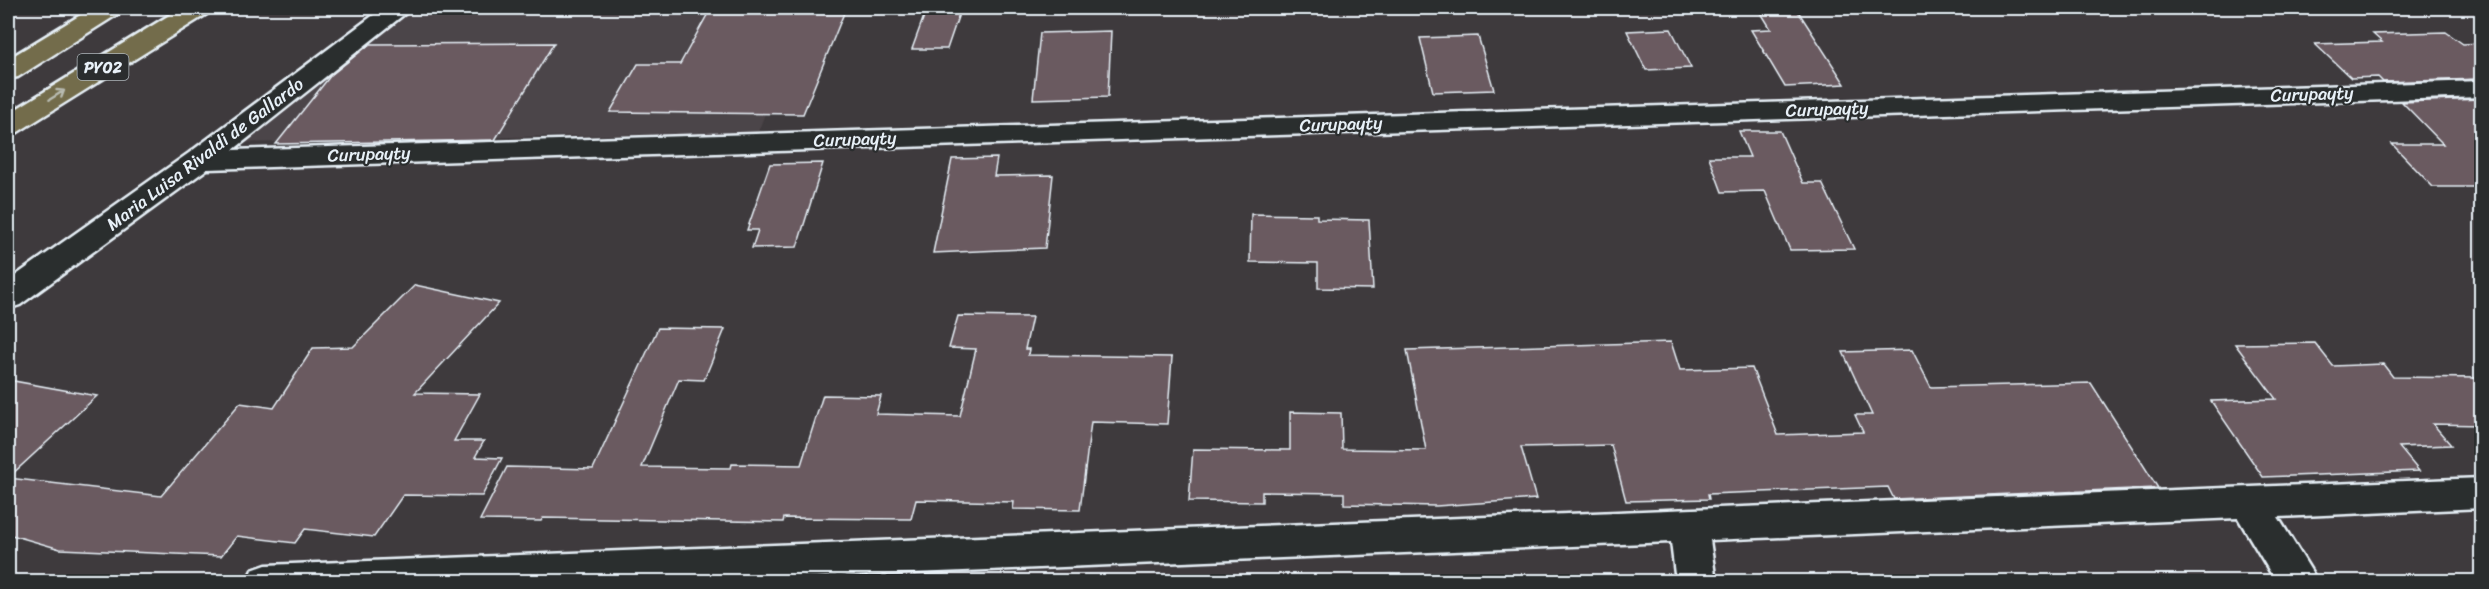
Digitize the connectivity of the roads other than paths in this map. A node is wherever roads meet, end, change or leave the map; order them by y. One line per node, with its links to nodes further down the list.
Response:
1 (109, 8): 4 (highway, PY02)
2 (198, 8): 6 (highway, PY02, one-way to 2)
3 (399, 8): 7 (street, Maria Luisa Rivaldi de Gallardo)
4 (8, 71)
5 (2481, 89): 7 (street, Curupayty)
6 (8, 126)
7 (200, 160): 8 (street, Maria Luisa Rivaldi de Gallardo)
8 (8, 297)
9 (2481, 493): 10 (street)
10 (2250, 505): 11 (street); 15 (street)
11 (1689, 527): 12 (street); 14 (street)
12 (814, 571): 13 (street)
13 (266, 582)
14 (1696, 582)
15 (2298, 582)

